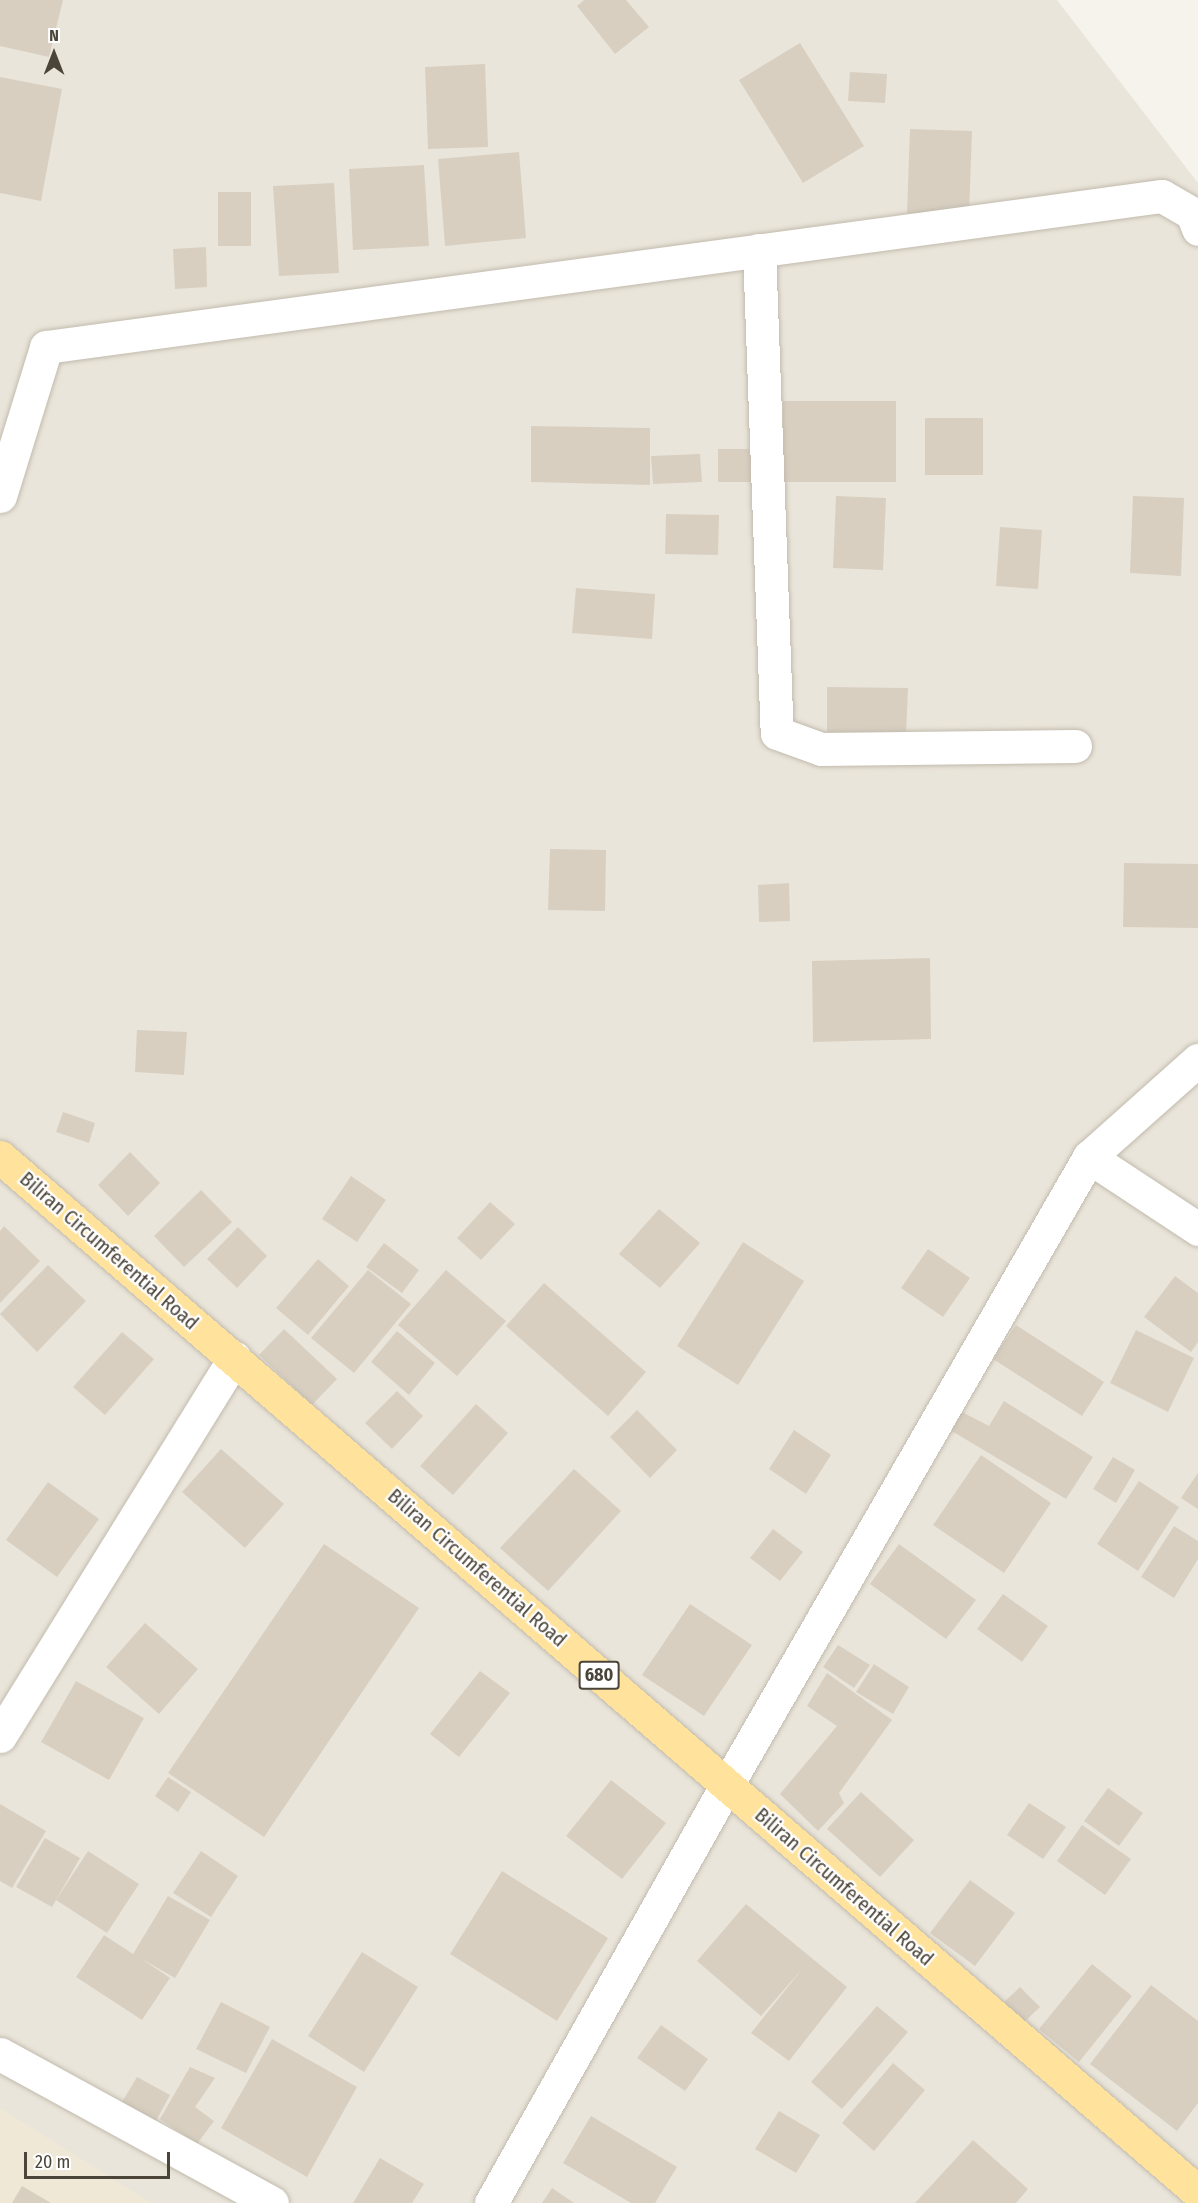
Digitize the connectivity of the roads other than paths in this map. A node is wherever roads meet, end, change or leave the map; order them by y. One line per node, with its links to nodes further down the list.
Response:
1 (1198, 229): 2 (street)
2 (759, 250): 3 (street); 4 (street)
3 (0, 496)
4 (1075, 746)
5 (1198, 1060): 7 (street)
6 (0, 1157): 9 (main road, Biliran Circumferential Road / 680)
7 (1089, 1157): 8 (street); 11 (street)
8 (1198, 1229)
9 (234, 1358): 10 (street); 11 (main road, Biliran Circumferential Road / 680)
10 (0, 1736)
11 (727, 1785): 13 (main road, Biliran Circumferential Road / 680); 15 (street)
12 (0, 2054): 14 (street)
13 (1198, 2192)
14 (272, 2203)
15 (491, 2203)

